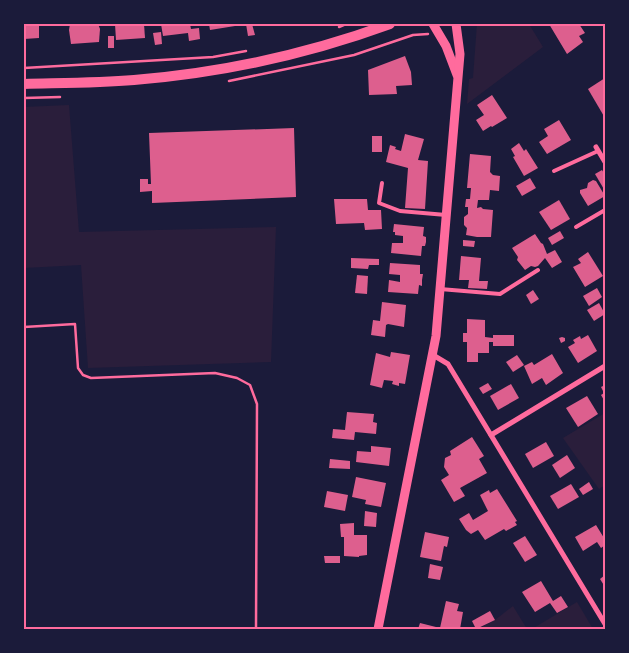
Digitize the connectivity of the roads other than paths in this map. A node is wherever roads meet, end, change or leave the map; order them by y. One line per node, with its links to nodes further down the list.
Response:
1 (390, 24): 5 (main road)
2 (433, 24): 4 (street)
3 (456, 24): 4 (street)
4 (458, 78): 11 (street)
5 (24, 84)
6 (597, 149): 7 (street); 8 (lane)
7 (605, 162)
8 (554, 171)
9 (382, 183): 11 (lane)
10 (605, 210): 12 (lane)
11 (446, 215): 14 (street)
12 (576, 227)
13 (538, 270): 14 (lane)
14 (440, 289): 15 (street)
15 (433, 356): 17 (street); 19 (street)
16 (605, 366): 17 (street)
17 (492, 435): 18 (street)
18 (605, 624)
19 (378, 629)

